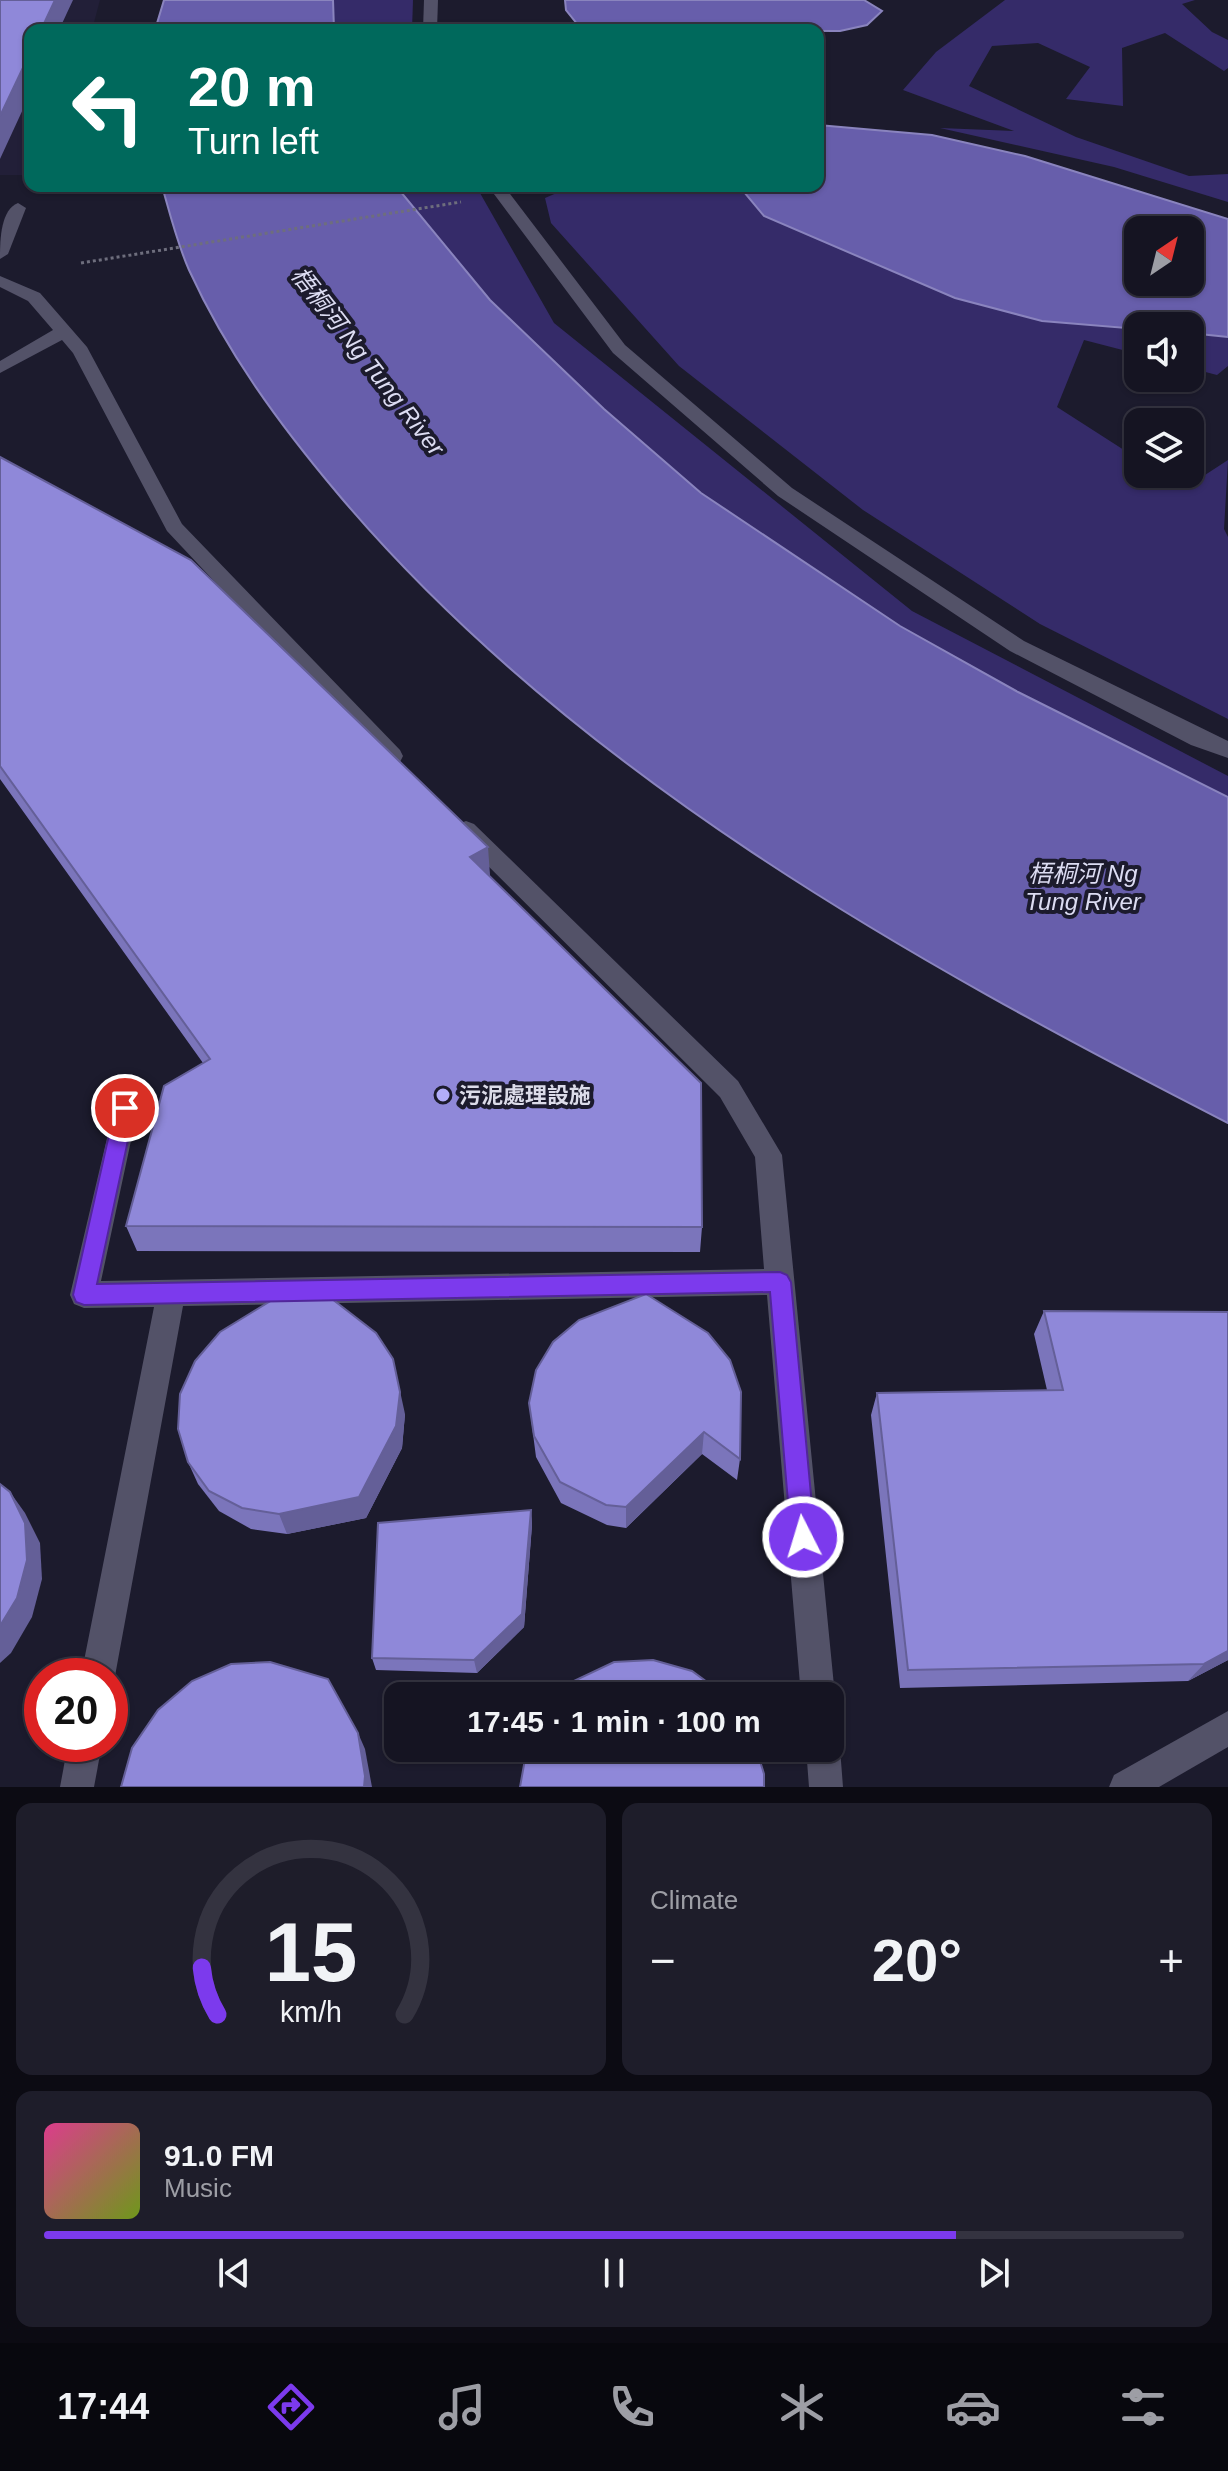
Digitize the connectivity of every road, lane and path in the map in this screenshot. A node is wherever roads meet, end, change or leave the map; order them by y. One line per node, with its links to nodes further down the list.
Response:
1 (431, 0): 2 (lane)
2 (430, 24)
3 (501, 192): 11 (lane)
4 (461, 202): 7 (path)
5 (18, 208): 6 (lane)
6 (0, 254)
7 (81, 263)
8 (0, 281): 9 (lane)
9 (64, 331): 10 (lane); 12 (lane)
10 (0, 368)
11 (1228, 750)
12 (404, 768)
13 (448, 813): 15 (lane)
14 (125, 1108): 16 (lane)
15 (780, 1282): 16 (lane); 18 (lane)
16 (171, 1294): 17 (lane)
17 (101, 1658)
18 (817, 1682)
19 (1228, 1728): 24 (lane)
20 (82, 1762): 22 (lane)
21 (824, 1762): 23 (lane)
22 (77, 1787)
23 (826, 1787)
24 (1126, 1787)

